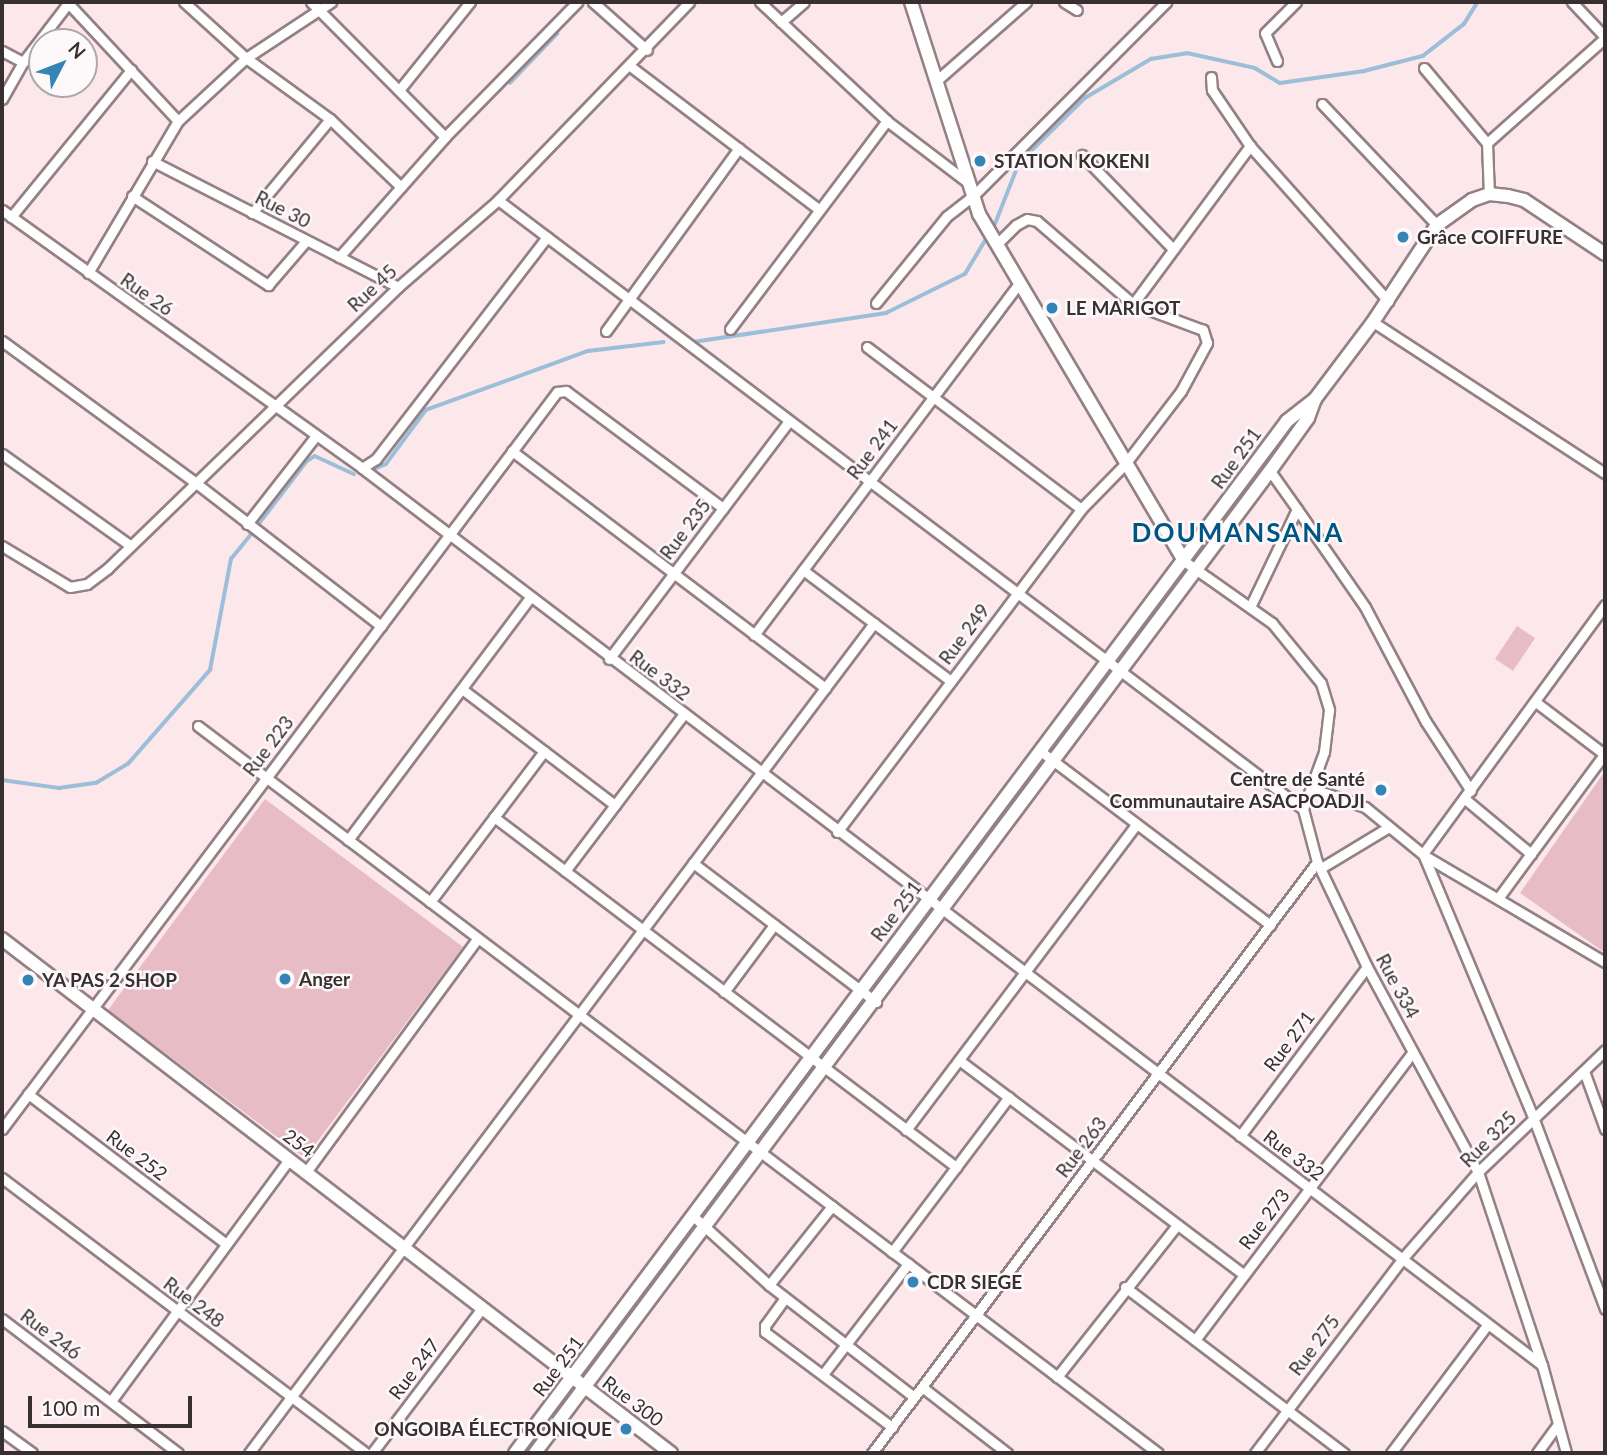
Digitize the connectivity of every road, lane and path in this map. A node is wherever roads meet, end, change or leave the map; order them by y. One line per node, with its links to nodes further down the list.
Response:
1 (69, 2): 25 (street); 28 (street)
2 (184, 2): 23 (street)
3 (311, 2): 18 (street)
4 (331, 2): 18 (street)
5 (470, 2): 31 (street)
6 (577, 2): 37 (street)
7 (593, 2): 21 (street)
8 (689, 2): 21 (street, Rue 45)
9 (760, 2): 19 (street)
10 (804, 2): 19 (street)
11 (911, 2): 30 (main road)
12 (1026, 2): 30 (street)
13 (1064, 2): 17 (street)
14 (1166, 2): 47 (street)
15 (1296, 2): 24 (street)
16 (1572, 2): 20 (street)
17 (1077, 10)
18 (321, 11): 23 (street); 31 (street)
19 (781, 22): 36 (street)
20 (1605, 37): 38 (street)
21 (647, 50): 26 (street, Rue 45)
22 (2, 51): 25 (street)
23 (246, 58): 34 (street); 35 (street)
24 (1277, 61)
25 (23, 62): 32 (street)
26 (630, 66): 40 (street); 48 (street, Rue 45)
27 (1424, 68): 38 (street)
28 (131, 71): 35 (street); 52 (street)
29 (1211, 77): 39 (street)
30 (936, 81): 43 (main road)
31 (400, 89): 37 (street)
32 (2, 99)
33 (1322, 104): 53 (street)
34 (330, 119): 44 (street); 51 (street)
35 (178, 121): 42 (street)
36 (887, 121): 43 (street); 50 (street)
37 (445, 137): 44 (street)
38 (1487, 143): 45 (street)
39 (1250, 146): 57 (street); 64 (street)
40 (739, 148): 50 (street); 63 (street)
41 (1082, 155): 57 (street)
42 (152, 161): 46 (street); 51 (street, Rue 30)
43 (966, 181): 47 (main road)
44 (401, 187): 59 (street)
45 (1489, 194): 53 (main road, Rue 251); 58 (main road)
46 (132, 196): 55 (street); 60 (street)
47 (973, 196): 56 (main road); 65 (street)
48 (498, 200): 54 (street); 62 (street, Rue 45)
49 (2, 210): 52 (street, Rue 26)
50 (820, 210): 68 (street)
51 (252, 213): 55 (street, Rue 30)
52 (11, 217): 60 (street, Rue 26)
53 (1437, 225): 64 (main road, Rue 251)
54 (547, 237): 63 (street); 80 (street)
55 (306, 240): 59 (street, Rue 30)
56 (996, 245): 61 (main road); 66 (street)
57 (1173, 249): 66 (street)
58 (1603, 249)
59 (339, 257): 62 (street, Rue 30)
60 (88, 273): 74 (street, Rue 26)
61 (1018, 285): 72 (street, Rue 241); 79 (main road)
62 (398, 288): 74 (street, Rue 45)
63 (626, 297): 69 (street); 75 (street)
64 (1388, 301): 67 (main road, Rue 251)
65 (876, 303)
66 (1133, 304): 79 (street, Rue 249)
67 (1373, 322): 73 (main road, Rue 251); 82 (street)
68 (730, 329)
69 (606, 331)
70 (2, 341): 84 (street)
71 (866, 347): 72 (street)
72 (933, 397): 83 (street, Rue 241); 86 (street)
73 (1315, 399): 81 (main road, Rue 251); 92 (main road, Rue 251)
74 (274, 405): 76 (street, Rue 332); 84 (street, Rue 45)
75 (789, 421): 83 (street); 85 (street, Rue 235)
76 (315, 436): 80 (street, Rue 332); 88 (street)
77 (512, 452): 85 (street, Rue 223); 89 (street, Rue 223); 95 (street)
78 (2, 454): 91 (street)
79 (1125, 464): 86 (street, Rue 249); 92 (main road)
80 (362, 468): 89 (street, Rue 332)
81 (1270, 471): 87 (street); 94 (main road, Rue 251)
82 (1605, 473)
83 (870, 481): 93 (street, Rue 241); 96 (street)
84 (197, 483): 88 (street); 91 (street, Rue 45)
85 (723, 508): 95 (street, Rue 235)
86 (1080, 509): 96 (street, Rue 249)
87 (1297, 509): 98 (street); 119 (street)
88 (247, 524): 101 (street)
89 (448, 537): 97 (street, Rue 332); 101 (street, Rue 223)
90 (2, 546): 91 (street, Rue 45)
91 (131, 546)
92 (1184, 561): 94 (street); 104 (main road, Rue 251)
93 (803, 570): 100 (street); 102 (street, Rue 241)
94 (1195, 571): 98 (street); 105 (main road, Rue 251)
95 (674, 574): 102 (street); 103 (street, Rue 235)
96 (1017, 593): 104 (street); 106 (street, Rue 249)
97 (530, 599): 103 (street, Rue 332); 108 (street)
98 (1251, 605): 118 (street)
99 (1605, 607): 109 (street)
100 (874, 623): 106 (street); 107 (street)
101 (381, 626): 117 (street, Rue 223)
102 (754, 635): 107 (street)
103 (609, 659): 110 (street, Rue 332)
104 (1107, 660): 105 (street); 112 (main road, Rue 251)
105 (1121, 671): 115 (main road, Rue 251); 121 (street)
106 (951, 681): 125 (street, Rue 249)
107 (825, 688): 116 (street)
108 (462, 689): 113 (street); 126 (street)
109 (1537, 703): 114 (street); 119 (street)
110 (683, 715): 116 (street, Rue 332); 120 (street)
111 (198, 726): 117 (street)
112 (1039, 750): 115 (street); 133 (main road, Rue 251)
113 (544, 751): 120 (street); 122 (street)
114 (1605, 753): 127 (street)
115 (1054, 762): 123 (street); 135 (main road, Rue 251)
116 (761, 774): 125 (street, Rue 332); 129 (street)
117 (266, 778): 126 (street); 147 (street, Rue 223)
118 (1311, 788): 121 (street); 124 (street)
119 (1468, 795): 127 (street); 128 (street)
120 (615, 805): 131 (street)
121 (1303, 810): 130 (street, Rue 334)
122 (494, 817): 131 (street); 134 (street)
123 (1137, 824): 137 (street); 143 (street)
124 (1389, 827): 128 (street); 130 (street)
125 (837, 832): 133 (street, Rue 332)
126 (348, 840): 134 (street)
127 (1531, 854): 132 (street)
128 (1423, 855): 132 (street); 158 (street)
129 (693, 863): 136 (street); 138 (street)
130 (1319, 865): 137 (street, Rue 263); 142 (street, Rue 334)
131 (565, 871): 138 (street)
132 (1499, 897): 141 (street)
133 (928, 901): 135 (street, Rue 332); 144 (main road, Rue 251)
134 (430, 902): 139 (street)
135 (943, 912): 143 (street, Rue 332); 146 (main road, Rue 251)
136 (774, 925): 144 (street); 145 (street)
137 (1270, 925): 155 (street, Rue 263)
138 (643, 930): 145 (street); 148 (street)
139 (478, 939): 148 (street); 168 (street)
140 (4, 945): 147 (main road, 254)
141 (1605, 962)
142 (1367, 967): 150 (street, Rue 334); 162 (street, Rue 271)
143 (1024, 973): 152 (street); 155 (street, Rue 332)
144 (860, 989): 146 (street); 151 (main road, Rue 251)
145 (724, 992): 151 (street)
146 (876, 1002): 153 (main road, Rue 251)
147 (92, 1009): 156 (street, Rue 223); 165 (main road, 254)
148 (579, 1015): 163 (street); 177 (street)
149 (1605, 1050): 154 (street, Rue 325)
150 (1413, 1052): 169 (street, Rue 334); 171 (street, Rue 273)
151 (811, 1054): 153 (street); 163 (main road, Rue 251)
152 (959, 1060): 157 (street); 161 (street)
153 (827, 1067): 161 (street); 164 (main road, Rue 251)
154 (1584, 1070): 158 (street, Rue 325); 160 (street)
155 (1158, 1074): 162 (street, Rue 332); 166 (street, Rue 263)
156 (28, 1094): 159 (street, Rue 223); 176 (street, Rue 252)
157 (1009, 1097): 166 (street); 167 (street)
158 (1533, 1118): 169 (street, Rue 325); 185 (street)
159 (2, 1129)
160 (1605, 1129)
161 (906, 1130): 167 (street)
162 (1240, 1136): 171 (street, Rue 332)
163 (748, 1141): 164 (street); 173 (main road, Rue 251)
164 (762, 1152): 172 (street); 175 (main road, Rue 251)
165 (289, 1160): 168 (main road, 254); 176 (street)
166 (1093, 1160): 174 (street); 188 (street, Rue 263)
167 (956, 1167): 178 (street)
168 (306, 1172): 177 (main road, 254)
169 (1478, 1172): 179 (street, Rue 325); 193 (street, Rue 334)
170 (2, 1178): 187 (street, Rue 248)
171 (1309, 1188): 179 (street, Rue 332); 181 (street, Rue 273)
172 (832, 1206): 178 (street); 182 (street)
173 (693, 1216): 175 (street); 196 (main road, Rue 251)
174 (1177, 1225): 181 (street); 183 (street)
175 (705, 1227): 182 (street); 197 (main road, Rue 251)
176 (226, 1244): 187 (street)
177 (405, 1246): 186 (main road, 254); 199 (street)
178 (892, 1252): 180 (street)
179 (1402, 1259): 190 (street, Rue 332); 202 (street, Rue 275)
180 (908, 1264): 188 (street); 192 (street)
181 (1244, 1275): 191 (street, Rue 273)
182 (769, 1285): 184 (street)
183 (1125, 1287): 191 (street); 195 (street)
184 (785, 1298): 192 (street); 194 (street)
185 (1605, 1305)
186 (483, 1307): 196 (main road, 254); 210 (street, Rue 247)
187 (178, 1311): 199 (street, Rue 248); 201 (street)
188 (976, 1315): 195 (street); 198 (street, Rue 263)
189 (2, 1319): 201 (street, Rue 246)
190 (1488, 1324): 193 (street, Rue 332); 219 (street)
191 (1195, 1340): 202 (street)
192 (846, 1344): 194 (street); 200 (street)
193 (1542, 1365): 203 (street, Rue 334)
194 (824, 1373): 204 (street)
195 (1057, 1377): 216 (street)
196 (573, 1378): 197 (main road, Rue 300); 211 (main road, Rue 251)
197 (584, 1387): 212 (main road, Rue 251); 213 (main road, Rue 300)
198 (922, 1387): 200 (street, Rue 263); 215 (street)
199 (291, 1397): 208 (street); 209 (street, Rue 248)
200 (914, 1397): 204 (street, Rue 263)
201 (111, 1401): 207 (street, Rue 246)
202 (1287, 1410): 217 (street, Rue 275); 218 (street)
203 (1558, 1424): 220 (street); 221 (street, Rue 334)
204 (892, 1427): 214 (street, Rue 263)
205 (2, 1431): 206 (street)
206 (32, 1453)
207 (178, 1453)
208 (249, 1453)
209 (365, 1453)
210 (372, 1453)
211 (515, 1453)
212 (535, 1453)
213 (671, 1453)
214 (872, 1453)
215 (1007, 1453)
216 (1158, 1453)
217 (1255, 1453)
218 (1344, 1453)
219 (1391, 1453)
220 (1536, 1453)
221 (1566, 1453)

